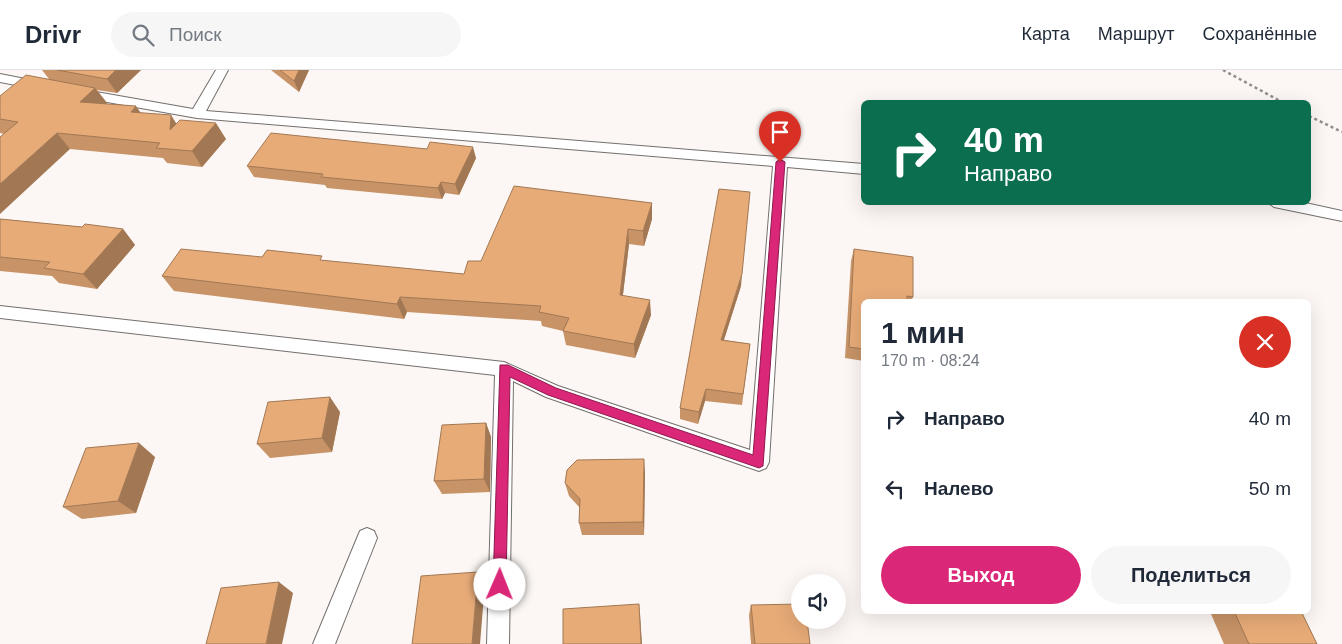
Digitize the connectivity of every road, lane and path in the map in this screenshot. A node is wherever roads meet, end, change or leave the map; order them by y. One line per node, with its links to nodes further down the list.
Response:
1 (222, 70): 5 (lane)
2 (1223, 70): 4 (path)
3 (0, 78): 5 (lane)
4 (1278, 100)
5 (197, 114): 8 (lane)
6 (1311, 117): 7 (path)
7 (1342, 132)
8 (780, 162): 9 (lane); 13 (lane)
9 (861, 169)
10 (1289, 205): 11 (lane)
11 (1342, 216)
12 (0, 312): 13 (lane)
13 (504, 369): 16 (lane)
14 (367, 538): 15 (lane)
15 (324, 644)
16 (498, 644)

